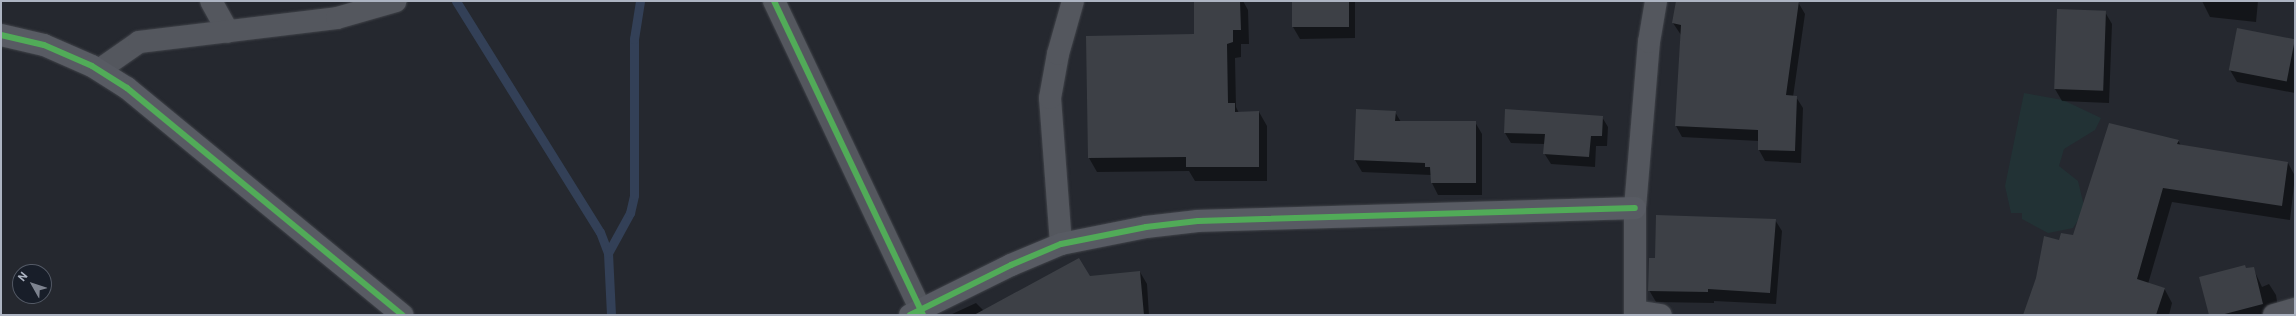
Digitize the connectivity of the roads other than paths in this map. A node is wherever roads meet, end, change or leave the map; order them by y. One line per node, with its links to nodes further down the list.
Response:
1 (211, 1): 6 (street)
2 (396, 1): 6 (street)
3 (774, 1): 12 (street)
4 (1073, 1): 10 (street)
5 (1656, 1): 9 (street)
6 (228, 32): 8 (street)
7 (1, 35): 8 (street)
8 (99, 70): 14 (street)
9 (1635, 208): 10 (street); 13 (street)
10 (1061, 244): 12 (street)
11 (2295, 309): 16 (street)
12 (918, 313)
13 (1635, 313): 15 (street)
14 (402, 315)
15 (1661, 315)
16 (2274, 315)

